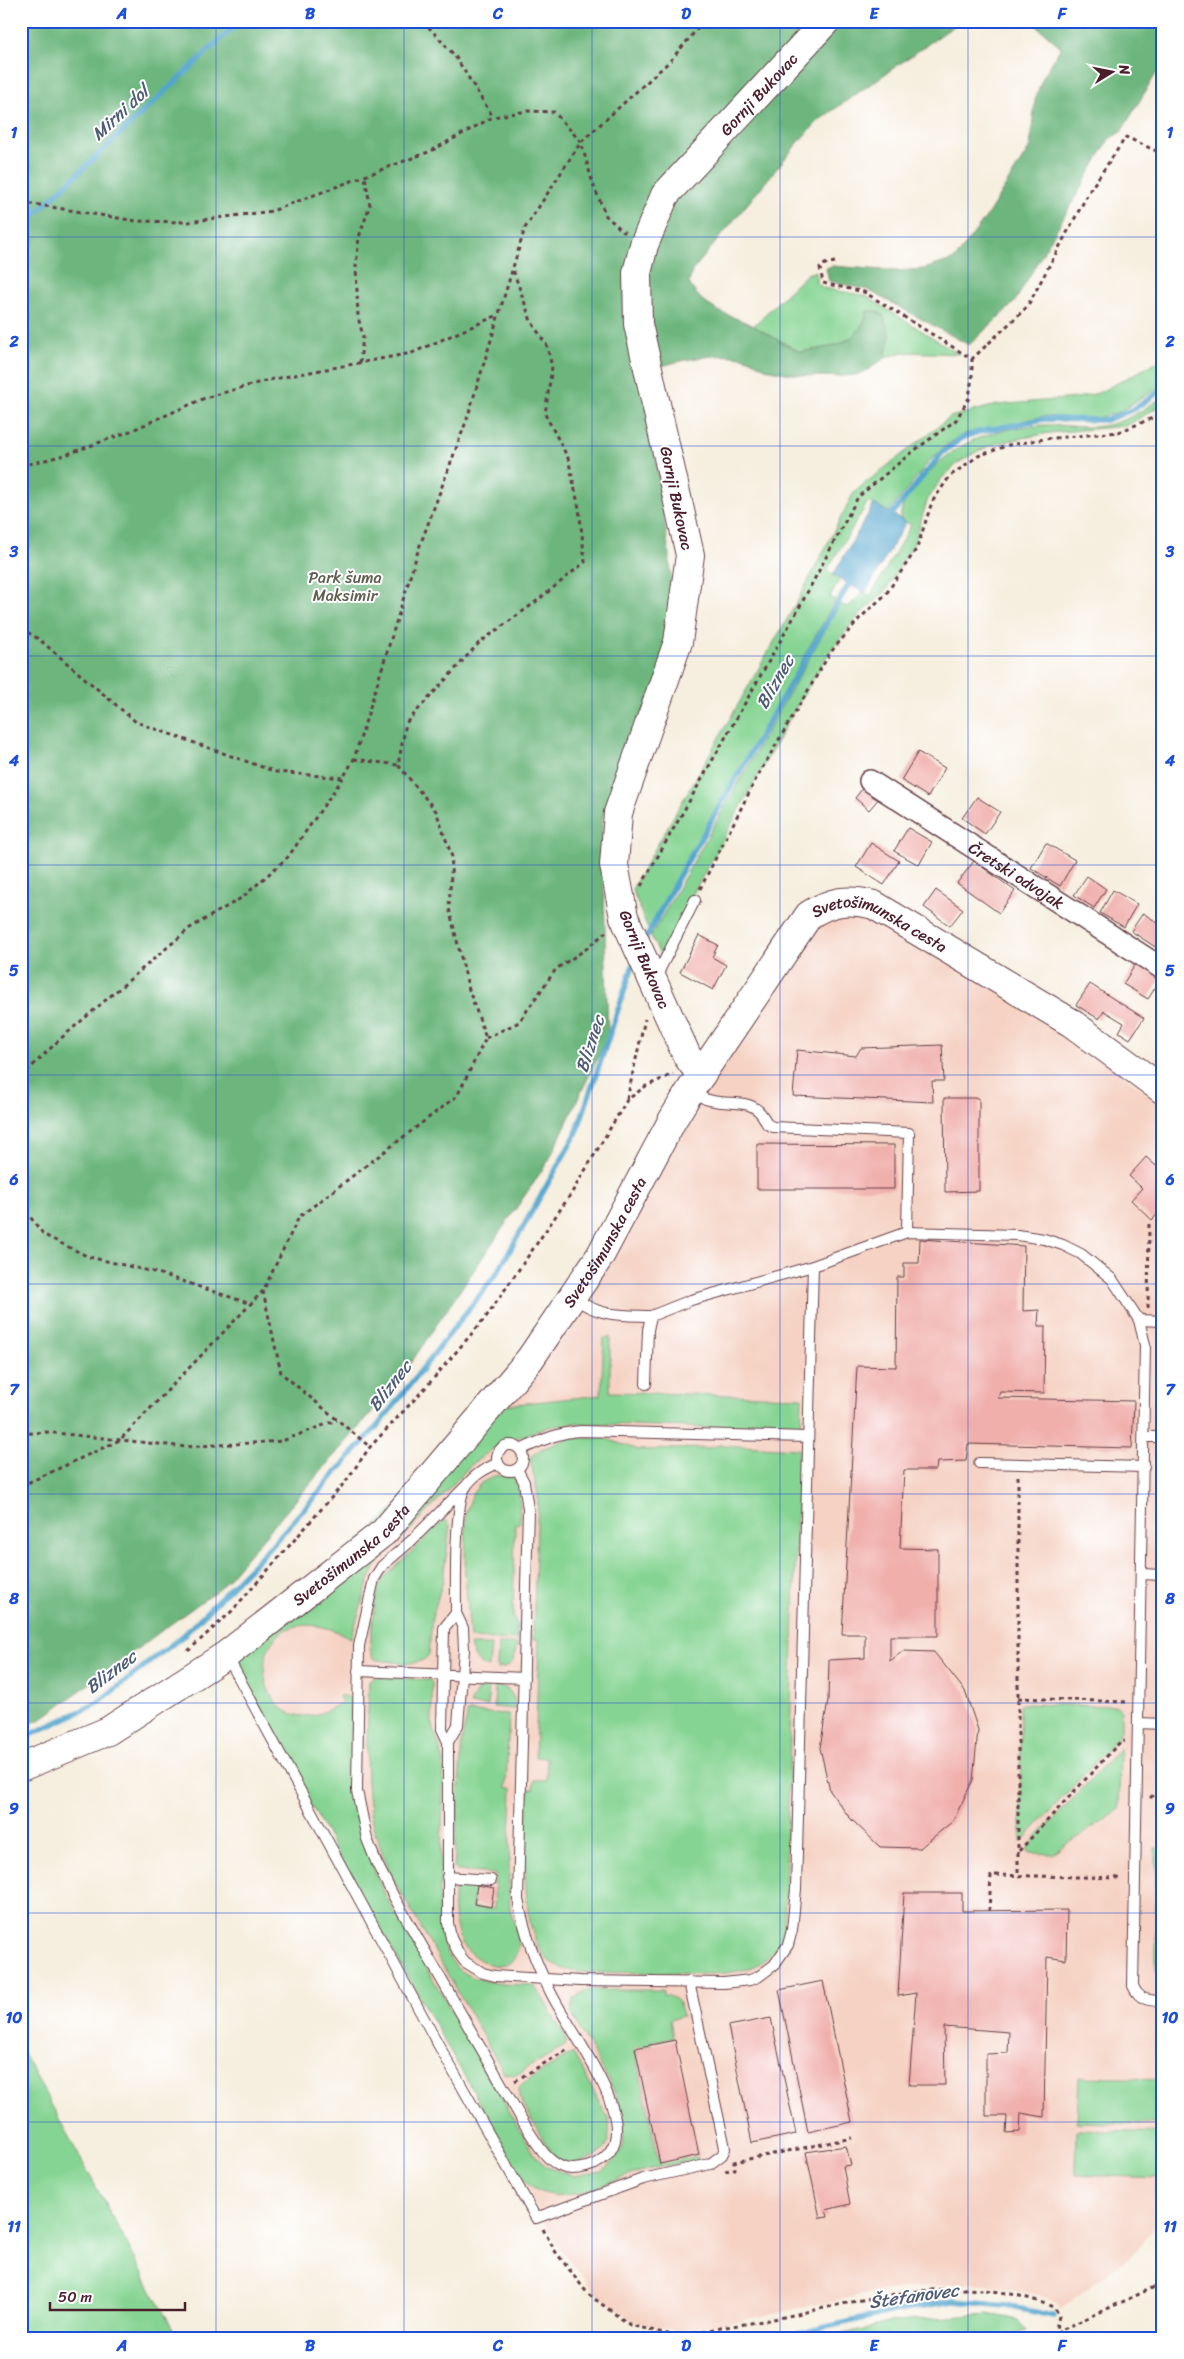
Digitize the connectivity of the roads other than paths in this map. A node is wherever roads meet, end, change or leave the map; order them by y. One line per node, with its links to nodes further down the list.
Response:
1 (826, 21): 5 (street, Gornji Bukovac)
2 (870, 781): 4 (street, Čretski odvojak)
3 (695, 900): 5 (lane)
4 (1163, 968)
5 (651, 976): 6 (street, Gornji Bukovac)
6 (693, 1074): 7 (street, Svetošimunska cesta); 8 (lane); 10 (street, Svetošimunska cesta)
7 (1163, 1090)
8 (907, 1232): 9 (lane); 12 (lane)
9 (813, 1266): 11 (lane); 15 (lane)
10 (572, 1297): 11 (lane); 27 (street, Svetošimunska cesta)
11 (651, 1316): 14 (lane)
12 (1138, 1320): 13 (lane); 16 (lane)
13 (1163, 1321)
14 (646, 1384)
15 (808, 1436): 18 (lane); 39 (lane)
16 (1144, 1437): 17 (lane); 21 (lane)
17 (1163, 1437)
18 (520, 1450): 19 (lane); 22 (lane)
19 (498, 1463): 22 (lane); 23 (lane)
20 (979, 1463): 21 (lane)
21 (1144, 1467): 24 (lane)
22 (517, 1468): 31 (lane)
23 (466, 1486): 26 (lane); 28 (lane)
24 (1141, 1574): 25 (lane); 32 (lane)
25 (1163, 1575)
26 (456, 1613): 29 (lane); 30 (lane)
27 (226, 1655): 35 (street, Svetošimunska cesta); 39 (lane)
28 (358, 1671): 29 (lane); 38 (lane)
29 (443, 1675): 30 (lane); 34 (lane)
30 (462, 1675): 31 (lane); 34 (lane)
31 (524, 1678): 38 (lane)
32 (1138, 1723): 33 (lane); 40 (lane)
33 (1163, 1724)
34 (448, 1742): 36 (lane)
35 (21, 1767)
36 (447, 1877): 37 (lane); 38 (lane)
37 (491, 1880)
38 (544, 1979): 39 (lane)
39 (689, 1982)
40 (1163, 2002)

